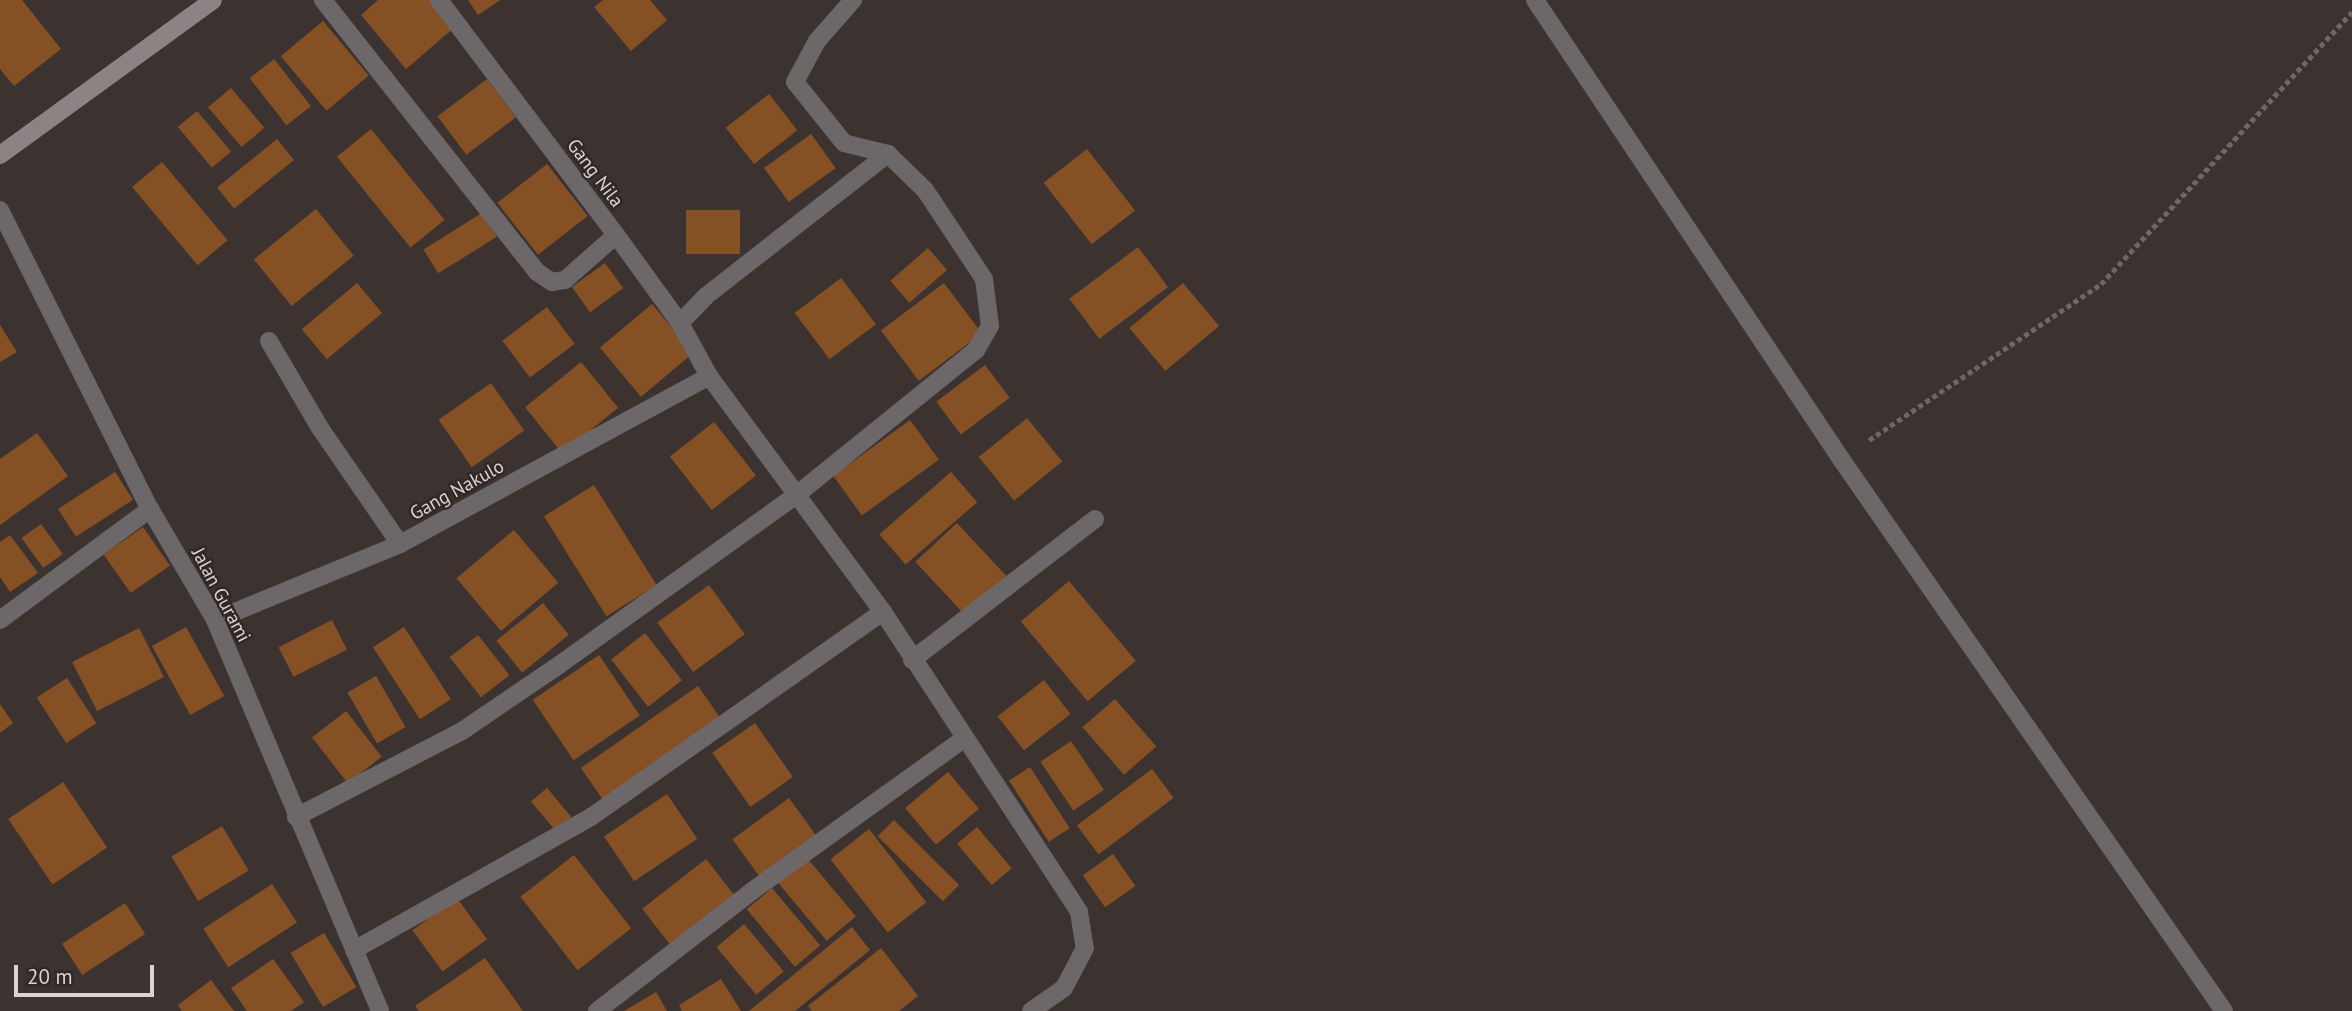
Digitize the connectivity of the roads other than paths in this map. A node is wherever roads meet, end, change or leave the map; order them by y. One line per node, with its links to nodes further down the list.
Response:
1 (213, 0): 7 (main road)
2 (323, 0): 9 (street)
3 (439, 0): 9 (street, Gang Nila)
4 (853, 0): 6 (street)
5 (1535, 0): 27 (street)
6 (888, 154): 10 (street); 13 (street)
7 (0, 155)
8 (0, 210): 14 (street, Jalan Gurami)
9 (616, 235): 10 (street, Gang Nila)
10 (680, 323): 12 (street, Gang Nila)
11 (269, 341): 16 (street)
12 (709, 376): 13 (street, Gang Nila); 16 (street, Gang Nakulo)
13 (795, 496): 17 (street, Gang Nila); 22 (street)
14 (150, 509): 18 (street); 19 (street, Jalan Gurami)
15 (1095, 519): 20 (street)
16 (400, 544): 19 (street, Gang Nakulo)
17 (883, 612): 20 (street, Gang Nila); 23 (street)
18 (0, 620)
19 (215, 620): 22 (street, Jalan Gurami)
20 (912, 660): 21 (street, Gang Nila)
21 (965, 738): 25 (street); 26 (street, Gang Nila)
22 (296, 817): 23 (street, Jalan Gurami)
23 (355, 950): 24 (street, Jalan Gurami)
24 (380, 1011)
25 (597, 1011)
26 (1031, 1011)
27 (2224, 1011)

